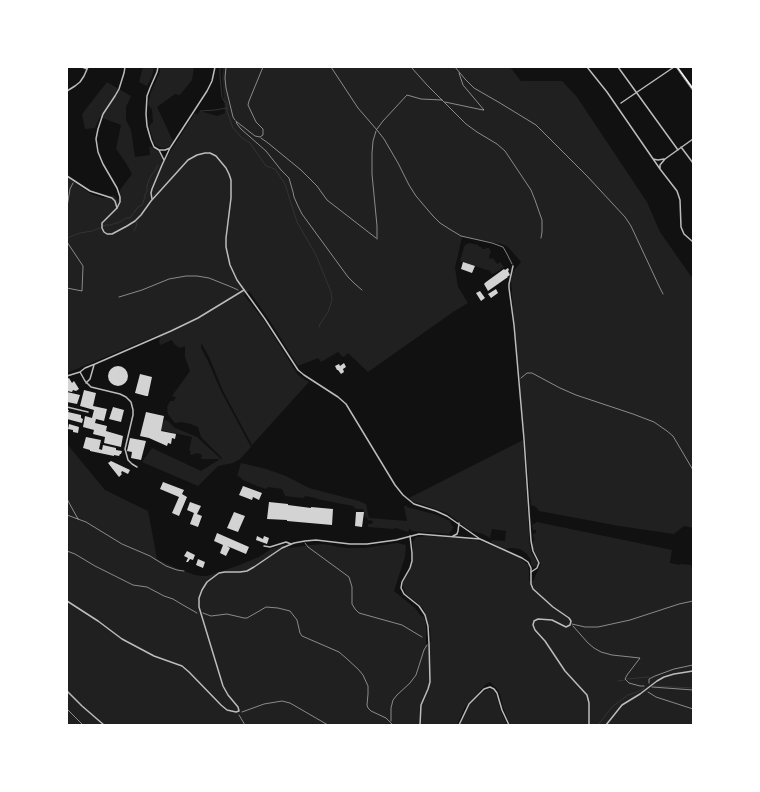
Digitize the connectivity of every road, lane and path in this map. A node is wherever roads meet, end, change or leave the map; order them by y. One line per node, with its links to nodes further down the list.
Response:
1 (82, 67): 14 (street)
2 (125, 67): 41 (street)
3 (158, 67): 28 (street)
4 (215, 67): 27 (street)
5 (226, 67): 22 (path)
6 (263, 67): 24 (path)
7 (331, 67): 23 (path)
8 (411, 67): 19 (path)
9 (455, 67): 15 (path)
10 (587, 67): 30 (street)
11 (618, 67): 18 (street)
12 (674, 67): 18 (street)
13 (677, 67): 16 (main road)
14 (87, 68): 17 (street)
15 (458, 70): 20 (path); 49 (path)
16 (693, 89)
17 (67, 91)
18 (637, 92): 21 (street); 29 (street)
19 (442, 100): 20 (path); 23 (path)
20 (444, 102): 42 (path)
21 (622, 104)
22 (236, 121): 24 (path); 48 (path)
23 (377, 130): 24 (path); 45 (path)
24 (260, 137)
25 (693, 140): 26 (street)
26 (681, 147): 29 (street); 33 (street)
27 (170, 148): 28 (street); 32 (street)
28 (160, 150): 32 (street)
29 (678, 150): 31 (street)
30 (653, 159): 31 (street); 34 (street)
31 (665, 159): 34 (street)
32 (164, 160): 39 (street)
33 (693, 163)
34 (660, 169): 44 (street)
35 (67, 176): 36 (street)
36 (74, 181): 37 (path); 41 (street)
37 (70, 189): 38 (path); 40 (path)
38 (67, 190)
39 (152, 200): 41 (street); 47 (street)
40 (67, 207)
41 (117, 208)
42 (541, 238)
43 (67, 242): 46 (path)
44 (693, 242)
45 (513, 266): 55 (street)
46 (67, 288)
47 (244, 290): 50 (path); 51 (street); 63 (street)
48 (362, 290)
49 (663, 294)
50 (119, 297)
51 (94, 364): 52 (street); 54 (street)
52 (80, 372): 53 (street); 54 (street)
53 (67, 376)
54 (86, 383): 58 (street)
55 (519, 383): 59 (path); 72 (street)
56 (67, 407): 57 (street)
57 (88, 412)
58 (137, 467)
59 (693, 470)
60 (67, 499): 62 (path)
61 (67, 515): 62 (path)
62 (78, 519): 71 (path)
63 (459, 523): 65 (street); 66 (street)
64 (410, 536): 65 (street); 67 (street); 79 (street)
65 (453, 536): 66 (street)
66 (480, 539): 72 (street)
67 (305, 541): 68 (street); 78 (path)
68 (291, 544): 69 (street); 75 (street)
69 (264, 546)
70 (67, 551): 75 (path)
71 (184, 571)
72 (531, 572): 76 (street)
73 (67, 601): 88 (street)
74 (693, 601): 76 (path)
75 (200, 613): 88 (street); 89 (path)
76 (570, 624): 98 (street)
77 (573, 627): 83 (path)
78 (422, 637)
79 (429, 643): 89 (path); 95 (street)
80 (693, 665): 82 (path)
81 (693, 671): 82 (street)
82 (650, 686): 83 (street)
83 (647, 688): 84 (path); 87 (path); 99 (street)
84 (693, 690)
85 (67, 691): 91 (street)
86 (67, 709): 90 (path)
87 (693, 709)
88 (238, 712): 92 (path); 93 (path)
89 (391, 723): 94 (path)
90 (83, 725)
91 (104, 725)
92 (245, 725)
93 (328, 725)
94 (392, 725)
95 (420, 725)
96 (458, 725): 97 (street)
97 (509, 725)
98 (589, 725)
99 (606, 725)

